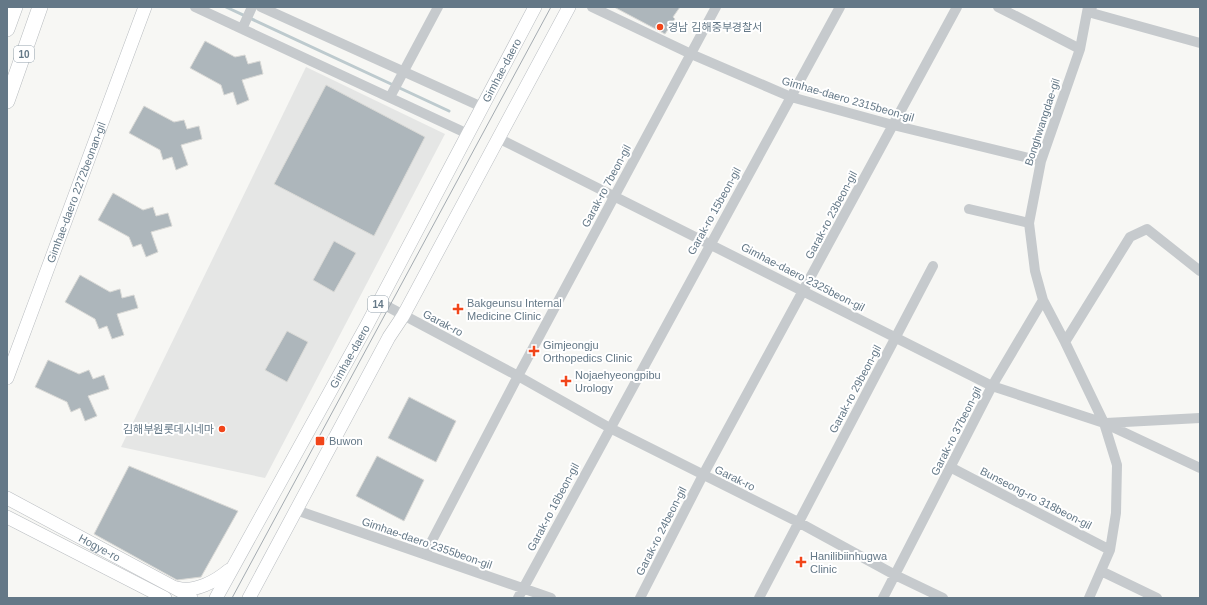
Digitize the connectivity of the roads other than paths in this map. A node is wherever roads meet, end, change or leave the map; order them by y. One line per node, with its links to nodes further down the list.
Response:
1 (15, 7): 16 (highway)
2 (40, 7): 24 (highway, 10)
3 (146, 7): 43 (main road, Gimhae-daero 2272beonan-gil)
4 (195, 7): 17 (street)
5 (252, 7): 17 (street)
6 (262, 7): 21 (street)
7 (535, 7): 25 (main road, Gimhae-daero / 14)
8 (568, 7): 28 (main road, 14)
9 (592, 7): 20 (street, Gimhae-daero 2315beon-gil)
10 (716, 7): 20 (street, Garak-ro 7beon-gil)
11 (840, 7): 23 (street, Garak-ro 15beon-gil)
12 (957, 7): 26 (street, Garak-ro 23beon-gil)
13 (998, 7): 19 (street)
14 (436, 8): 21 (street)
15 (1089, 9): 18 (street); 19 (street, Bonghwangdae-gil)
16 (7, 29)
17 (242, 29): 22 (street)
18 (1200, 43)
19 (1080, 49): 29 (street, Bonghwangdae-gil)
20 (691, 54): 23 (street, Gimhae-daero 2315beon-gil); 30 (street, Garak-ro 7beon-gil)
21 (403, 71): 22 (street); 25 (street)
22 (394, 90): 27 (street)
23 (791, 97): 26 (street, Gimhae-daero 2315beon-gil); 33 (street, Garak-ro 15beon-gil)
24 (7, 101)
25 (482, 107): 27 (main road, Gimhae-daero / 14)
26 (893, 125): 29 (street, Gimhae-daero 2315beon-gil); 36 (street, Garak-ro 23beon-gil)
27 (468, 134): 38 (main road, Gimhae-daero / 14)
28 (498, 138): 30 (street, Gimhae-daero 2325beon-gil); 39 (main road, 14)
29 (1041, 161): 32 (street, Bonghwangdae-gil)
30 (614, 196): 33 (street, Gimhae-daero 2325beon-gil); 42 (street, Garak-ro 7beon-gil)
31 (969, 209): 32 (street)
32 (1029, 223): 37 (street, Bonghwangdae-gil)
33 (710, 244): 36 (street, Gimhae-daero 2325beon-gil); 47 (street, Garak-ro 15beon-gil)
34 (933, 266): 40 (street, Garak-ro 29beon-gil)
35 (1200, 271): 41 (street)
36 (804, 291): 40 (street, Gimhae-daero 2325beon-gil); 50 (street, Garak-ro 23beon-gil)
37 (1043, 300): 41 (street, Bonghwangdae-gil); 44 (street, Garak-ro 37beon-gil)
38 (379, 302): 39 (street, Garak-ro); 57 (main road, Gimhae-daero / 14)
39 (403, 316): 42 (street, Garak-ro); 52 (main road, 14)
40 (895, 337): 44 (street, Gimhae-daero 2325beon-gil); 54 (street, Garak-ro 29beon-gil)
41 (1065, 342): 46 (street, Bonghwangdae-gil)
42 (518, 376): 47 (street, Garak-ro); 56 (street)
43 (7, 378)
44 (992, 386): 46 (street, Gimhae-daero 2325beon-gil); 48 (street, Garak-ro 37beon-gil)
45 (1198, 415): 46 (street)
46 (1104, 423): 49 (street); 55 (street, Bonghwangdae-gil)
47 (610, 428): 50 (street, Garak-ro); 62 (street, Garak-ro 16beon-gil)
48 (950, 467): 55 (street, Bunseong-ro 318beon-gil); 59 (street, Garak-ro 37beon-gil)
49 (1200, 468)
50 (703, 475): 54 (street, Garak-ro); 70 (street, Garak-ro 24beon-gil)
51 (7, 498): 61 (main road, Hogye-ro)
52 (296, 510): 56 (street, Gimhae-daero 2355beon-gil); 60 (main road, 14)
53 (7, 517): 63 (main road, Hogye-ro)
54 (798, 522): 59 (street, Garak-ro); 71 (street, Garak-ro 29beon-gil)
55 (1110, 550): 58 (street, Bonghwangdae-gil)
56 (425, 554): 62 (street, Gimhae-daero 2355beon-gil)
57 (233, 566): 61 (main road); 65 (main road, Gimhae-daero / 14)
58 (1101, 571): 74 (street, Bonghwangdae-gil); 75 (street)
59 (895, 575): 72 (street, Garak-ro 37beon-gil); 73 (street, Garak-ro)
60 (258, 581): 66 (main road, 14); 67 (main road)
61 (167, 584): 64 (main road, Hogye-ro)
62 (523, 588): 68 (street, Garak-ro 16beon-gil); 69 (street, Gimhae-daero 2355beon-gil)
63 (160, 597)
64 (191, 598)
65 (216, 598)
66 (249, 598)
67 (258, 598)
68 (518, 598)
69 (551, 598)
70 (640, 598)
71 (760, 598)
72 (883, 598)
73 (943, 598)
74 (1089, 598)
75 (1157, 598)

